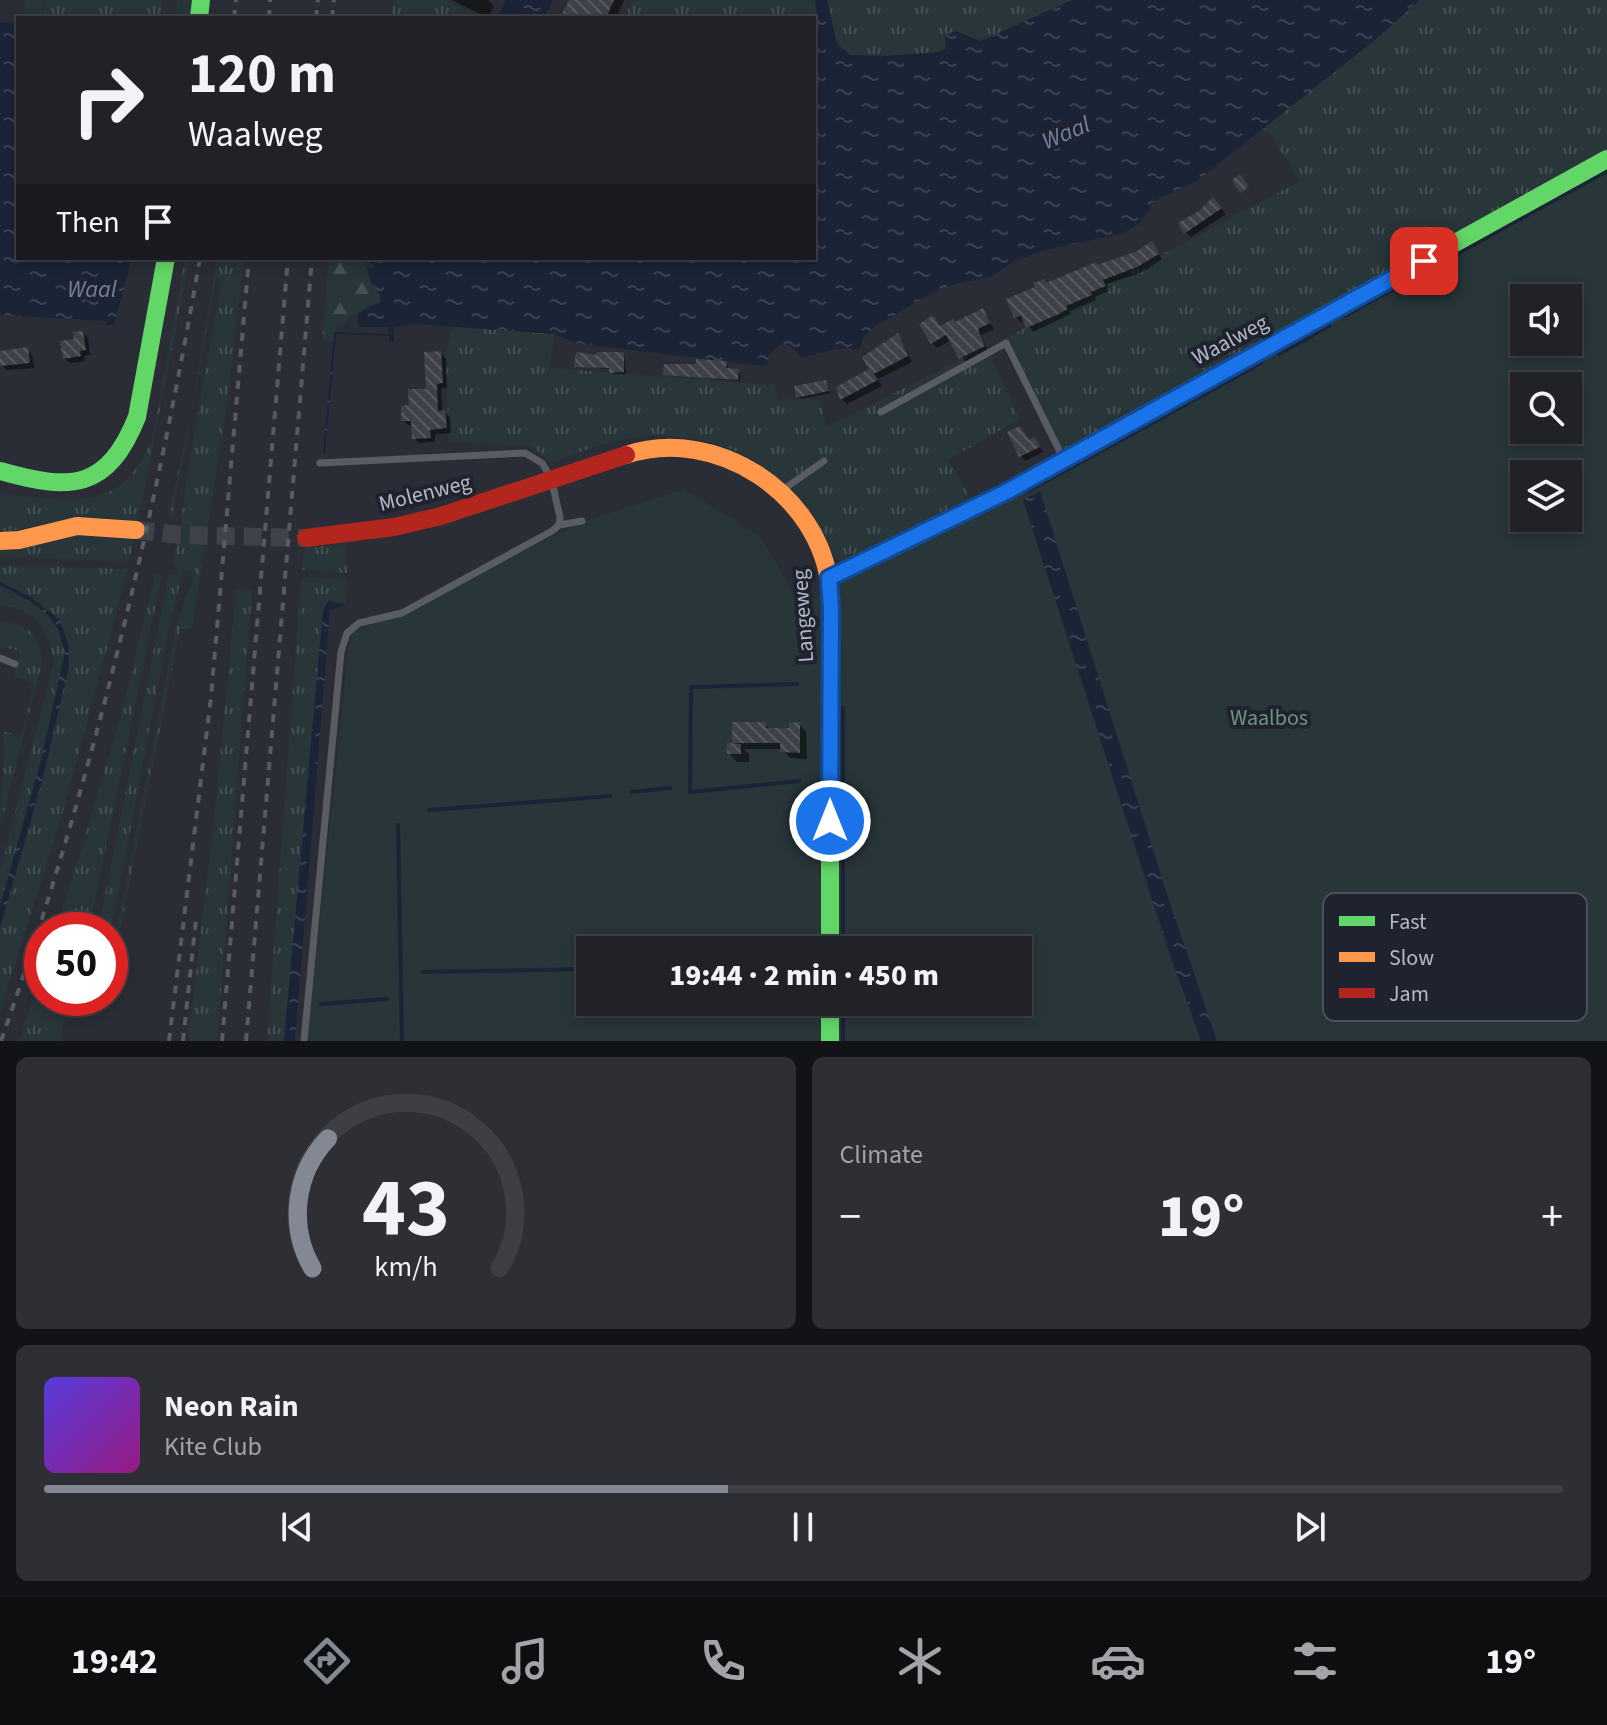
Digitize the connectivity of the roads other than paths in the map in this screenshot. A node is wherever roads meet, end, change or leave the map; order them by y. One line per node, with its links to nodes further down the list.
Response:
1 (1607, 159): 4 (street, Waalweg)
2 (166, 260): 7 (street)
3 (881, 412): 4 (lane)
4 (1064, 460): 15 (street, Waalweg)
5 (824, 461): 9 (lane)
6 (320, 463): 8 (lane)
7 (0, 471)
8 (551, 478): 9 (street, Langeweg); 11 (lane); 13 (street, Molenweg)
9 (779, 492): 15 (street, Langeweg)
10 (582, 521): 11 (lane)
11 (559, 525): 20 (lane)
12 (136, 530): 14 (street)
13 (306, 538)
14 (0, 541)
15 (829, 578): 18 (street, Langeweg)
16 (0, 658): 17 (lane)
17 (15, 664)
18 (830, 936)
19 (830, 1016): 21 (street)
20 (304, 1041)
21 (830, 1041)

